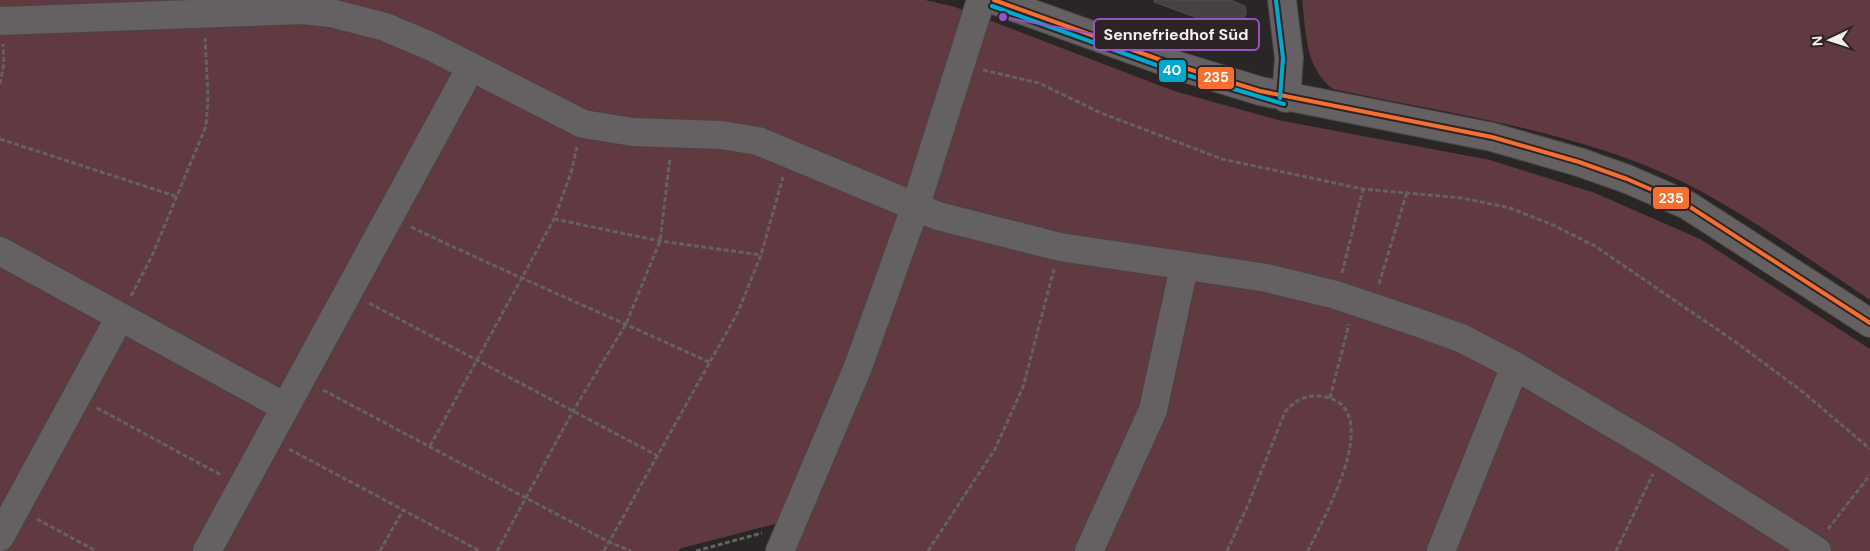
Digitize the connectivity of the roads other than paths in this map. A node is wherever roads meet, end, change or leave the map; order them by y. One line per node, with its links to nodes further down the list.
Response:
1 (981, 0): 7 (street)
2 (994, 0): 6 (street)
3 (1282, 0): 6 (street)
4 (1, 21): 5 (street)
5 (471, 66): 7 (street); 13 (street)
6 (1286, 98): 11 (street)
7 (915, 208): 9 (street); 15 (street)
8 (0, 251): 10 (street)
9 (1184, 266): 12 (street); 18 (street)
10 (120, 316): 13 (street); 14 (street)
11 (1870, 323)
12 (1515, 366): 16 (street); 19 (street)
13 (285, 407): 17 (street)
14 (0, 537)
15 (784, 539)
16 (1815, 550)
17 (207, 551)
18 (1089, 551)
19 (1441, 551)

